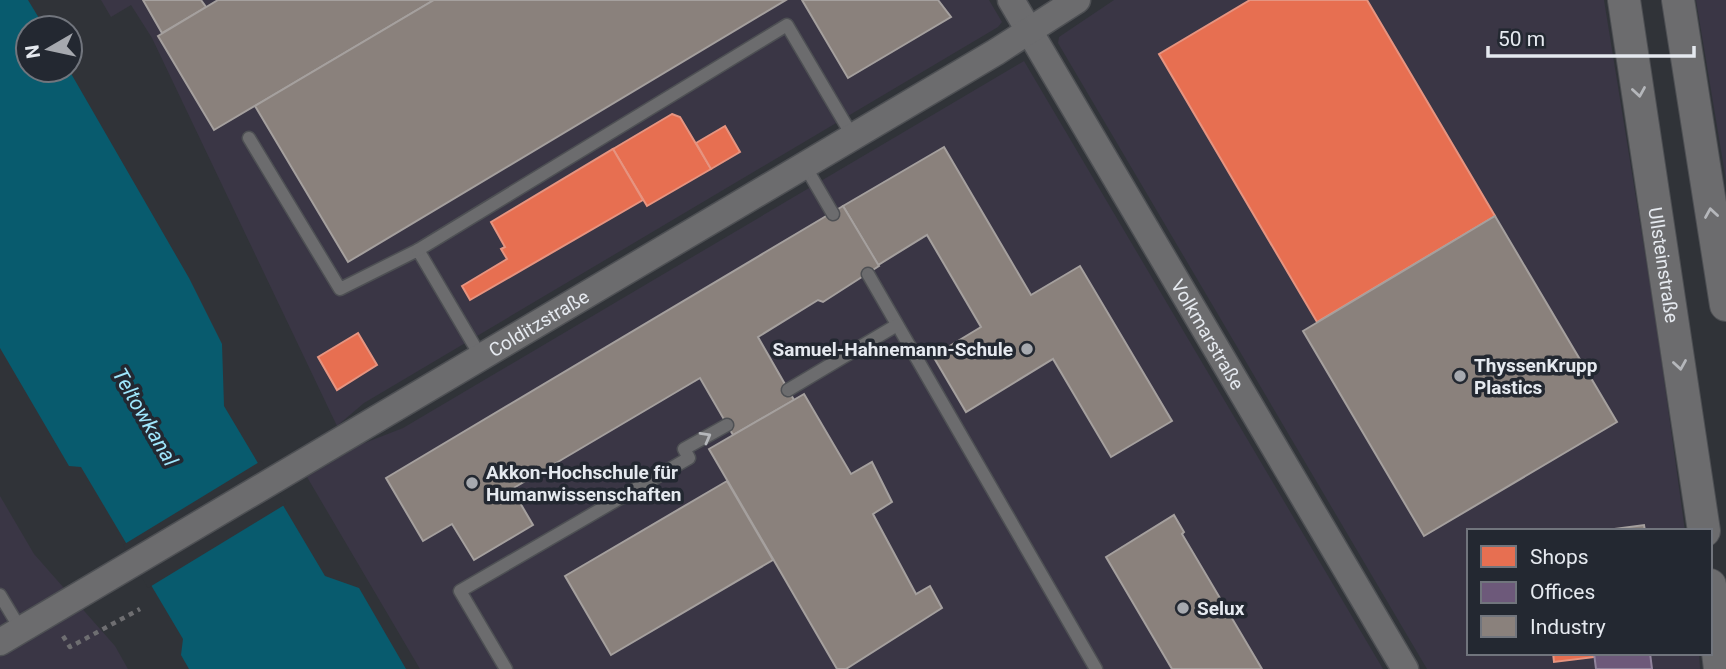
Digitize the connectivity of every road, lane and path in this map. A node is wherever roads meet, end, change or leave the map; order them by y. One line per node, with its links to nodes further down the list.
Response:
1 (1011, 0): 5 (street, Volkmarstraße)
2 (1077, 0): 5 (street, Colditzstraße)
3 (1624, 0): 17 (street, Ullsteinstraße, one-way to 17)
4 (1678, 0): 12 (street, one-way to 4)
5 (1029, 31): 6 (street, Colditzstraße); 25 (street, Volkmarstraße)
6 (852, 137): 8 (street, Colditzstraße); 10 (lane)
7 (249, 138): 10 (lane)
8 (805, 166): 9 (lane); 14 (street, Colditzstraße)
9 (833, 214)
10 (418, 250): 14 (lane)
11 (868, 274): 13 (lane)
12 (1726, 305)
13 (897, 325): 15 (lane); 24 (lane)
14 (481, 357): 22 (street, Colditzstraße)
15 (788, 390)
16 (727, 425): 23 (lane, one-way to 16)
17 (1704, 529)
18 (0, 595): 22 (lane)
19 (1712, 602): 26 (street)
20 (140, 609): 21 (path)
21 (62, 634)
22 (10, 636)
23 (506, 669)
24 (1096, 669)
25 (1405, 669)
26 (1720, 669)

